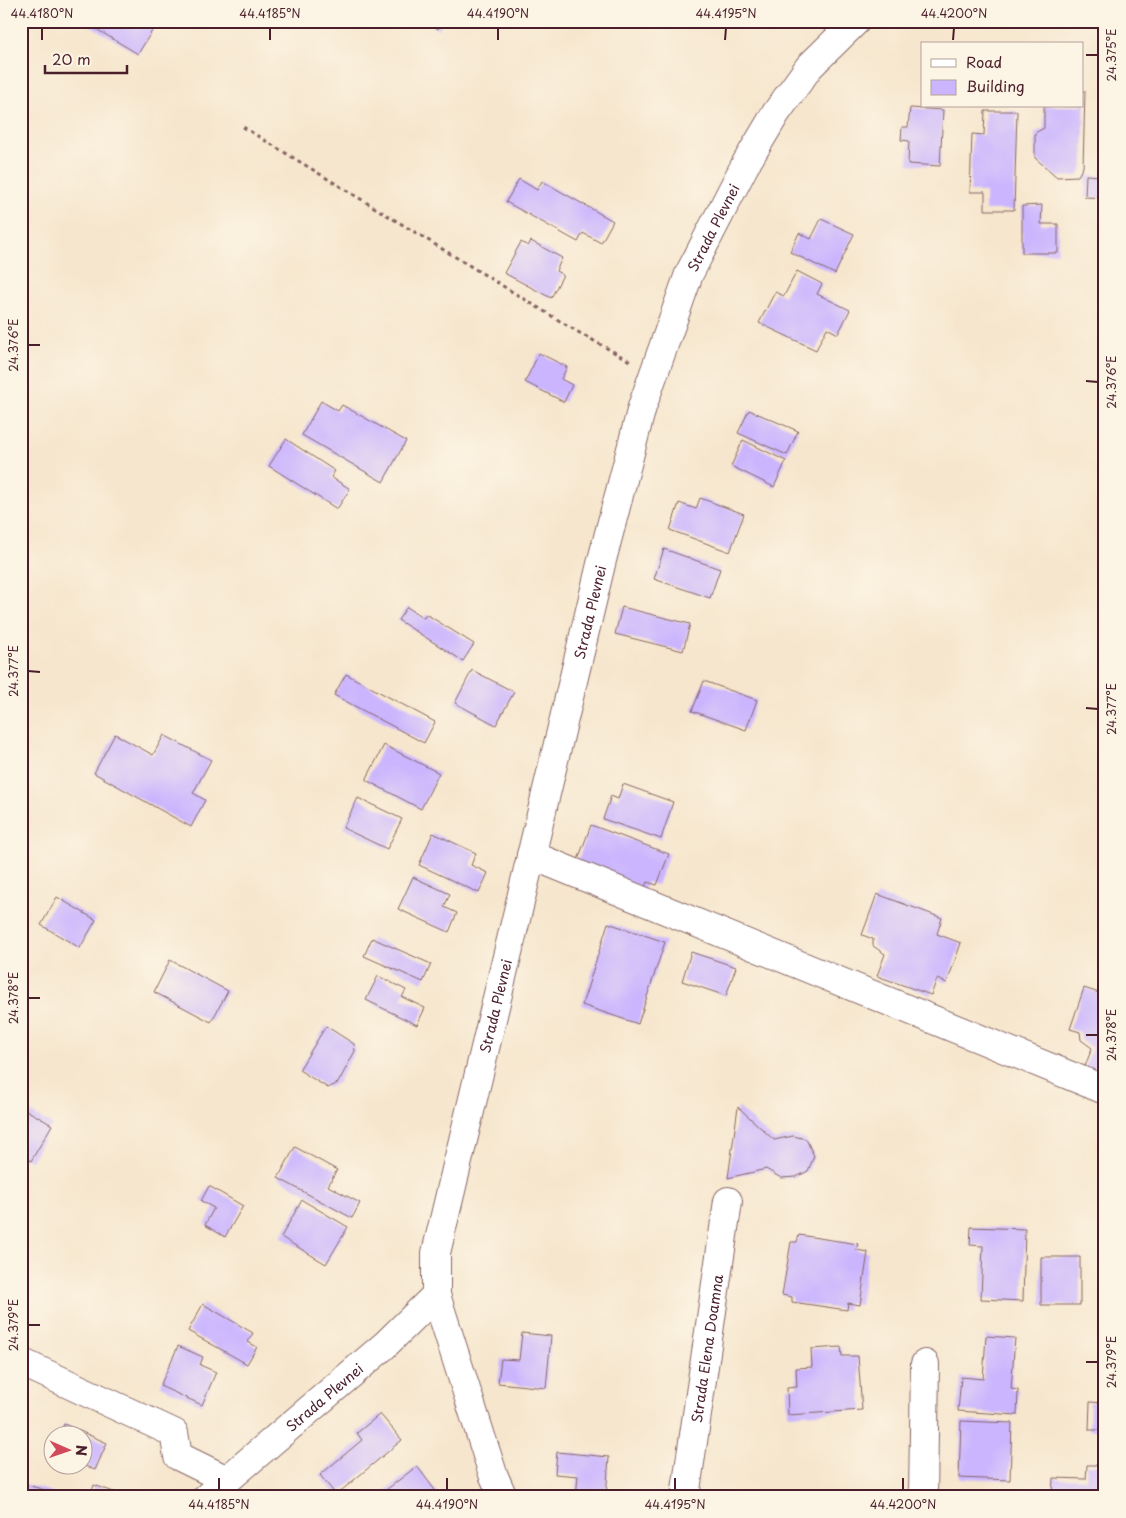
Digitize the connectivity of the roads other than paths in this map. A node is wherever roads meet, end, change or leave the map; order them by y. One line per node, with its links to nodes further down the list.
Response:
1 (856, 21): 2 (street, Strada Plevnei)
2 (531, 855): 3 (street); 5 (street, Strada Plevnei)
3 (1105, 1090)
4 (728, 1201): 10 (street, Strada Elena Doamna)
5 (436, 1294): 8 (street, Strada Plevnei); 9 (street)
6 (21, 1362): 8 (street)
7 (925, 1364): 11 (street)
8 (217, 1488)
9 (503, 1497)
10 (685, 1497)
11 (923, 1497)

